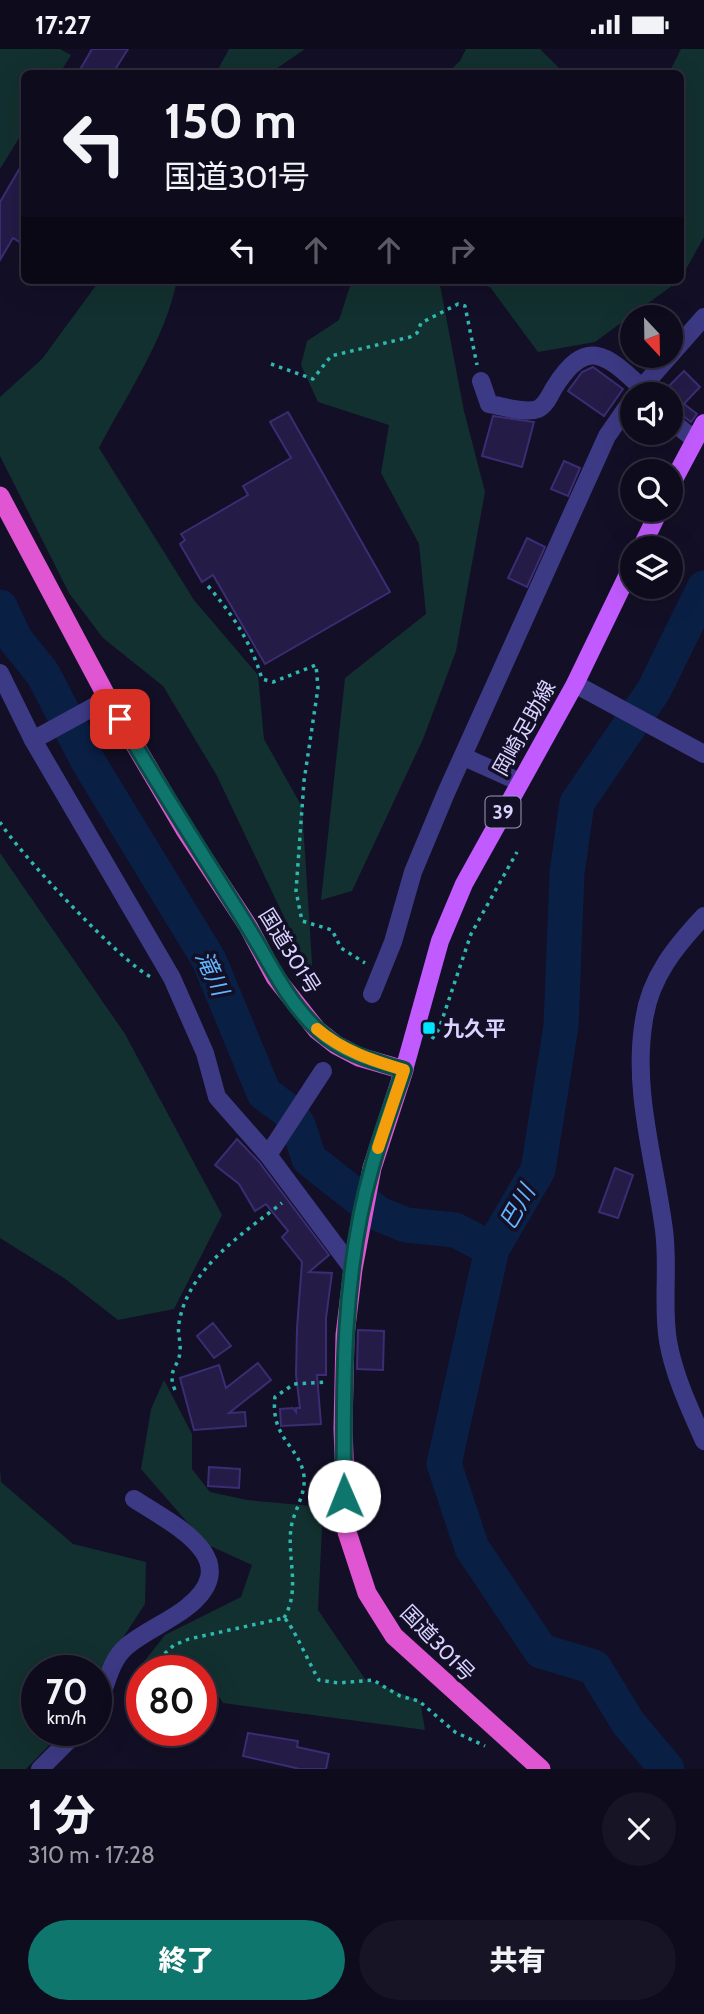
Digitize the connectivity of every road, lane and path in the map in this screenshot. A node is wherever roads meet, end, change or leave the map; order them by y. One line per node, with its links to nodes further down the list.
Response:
1 (704, 317): 5 (street)
2 (271, 364): 3 (path)
3 (481, 381): 4 (street)
4 (628, 382)
5 (647, 382)
6 (620, 418): 19 (street)
7 (704, 423): 9 (main road)
8 (683, 430): 9 (street)
9 (694, 439): 10 (main road)
10 (683, 461)
11 (0, 496): 16 (highway, 国道301号)
12 (208, 586): 24 (path)
13 (620, 591): 15 (main road, 岡崎足助線 / 39)
14 (0, 673): 17 (street)
15 (575, 684): 18 (street); 20 (main road, 岡崎足助線 / 39)
16 (108, 699): 17 (street); 28 (highway, 国道301号)
17 (33, 740): 25 (street)
18 (704, 754)
19 (464, 757): 20 (street); 26 (street)
20 (520, 782): 28 (main road, 岡崎足助線 / 39)
21 (0, 822): 25 (path)
22 (517, 852): 27 (path)
23 (704, 916): 35 (street)
24 (370, 967)
25 (172, 978): 30 (street)
26 (372, 995)
27 (429, 1040)
28 (404, 1070): 32 (highway, 国道301号)
29 (323, 1071): 30 (street)
30 (272, 1149): 31 (street)
31 (295, 1192): 32 (street); 34 (path)
32 (353, 1269): 43 (highway, 国道301号)
33 (330, 1382): 37 (path)
34 (175, 1390)
35 (704, 1441)
36 (134, 1499): 39 (street)
37 (284, 1618): 38 (path); 41 (path)
38 (163, 1655)
39 (112, 1666)
40 (63, 1746): 42 (street)
41 (496, 1747)
42 (40, 1769)
43 (541, 1769)

